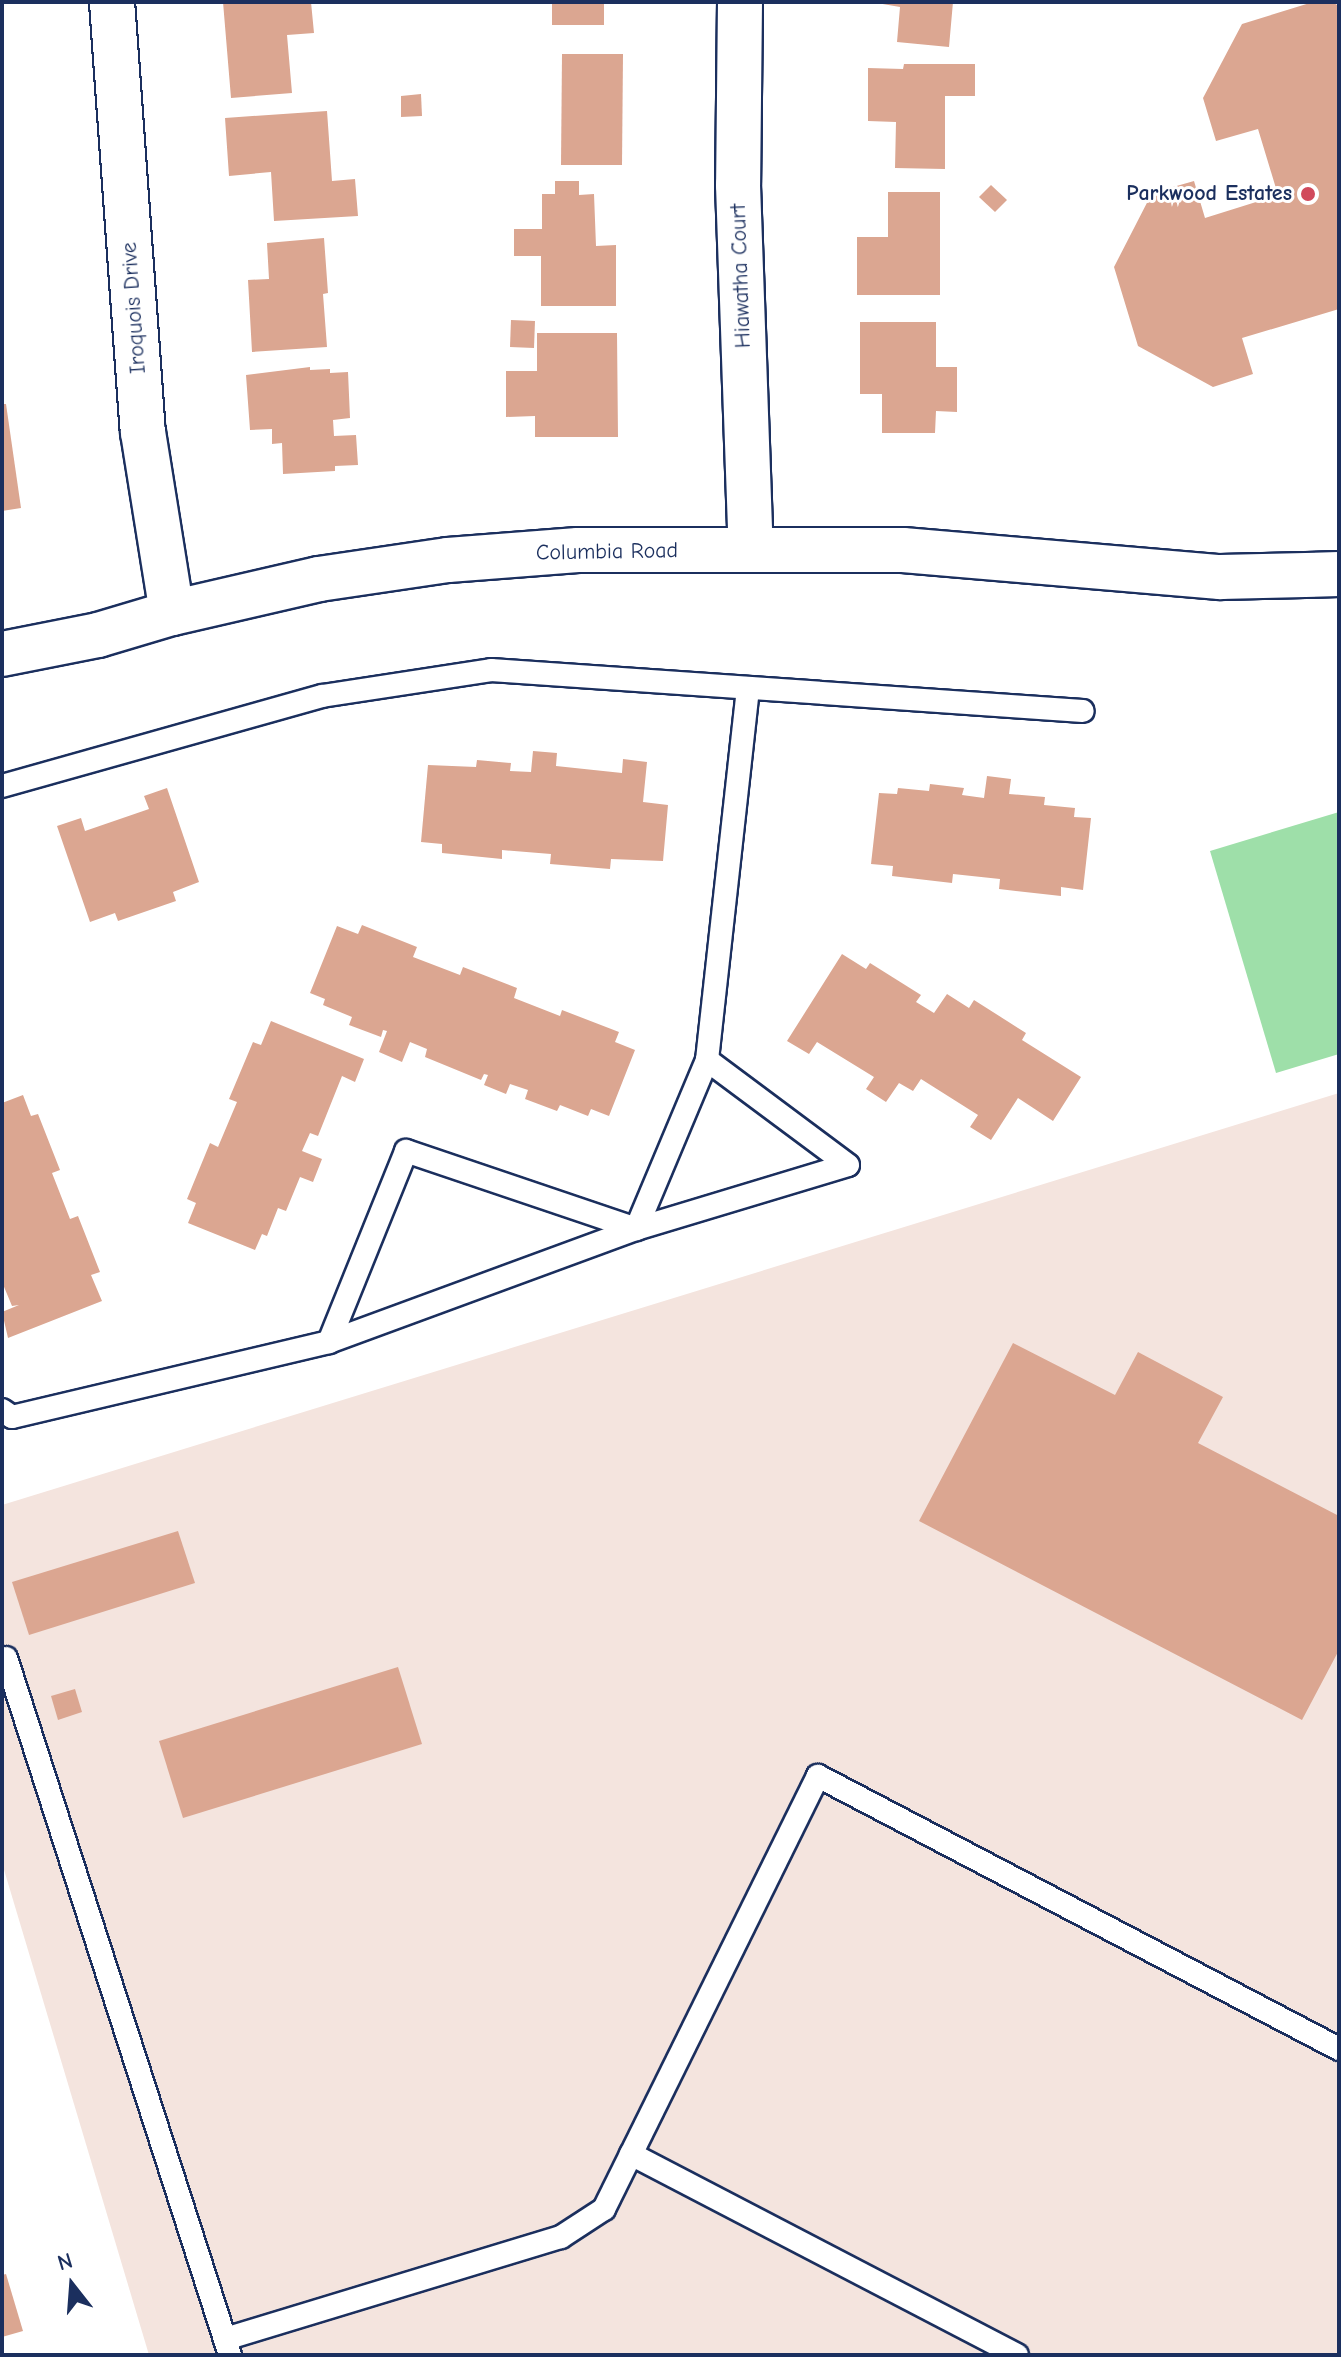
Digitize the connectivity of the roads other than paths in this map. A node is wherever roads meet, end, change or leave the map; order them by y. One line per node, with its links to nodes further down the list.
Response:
1 (112, 2): 7 (street, Iroquois Drive)
2 (740, 2): 3 (street, Hiawatha Court)
3 (751, 550): 5 (street, Columbia Road); 7 (street, Columbia Road)
4 (1339, 574): 5 (street, Columbia Road)
5 (1220, 577): 6 (street, Columbia Road)
6 (1339, 600)
7 (172, 613): 8 (street, Columbia Road)
8 (2, 654)
9 (748, 688): 10 (lane); 11 (lane); 12 (lane)
10 (1083, 711)
11 (2, 786)
12 (707, 1060): 13 (lane); 13 (lane)
13 (636, 1229): 14 (lane); 14 (lane)
14 (329, 1342): 15 (lane)
15 (2, 1410)
16 (6, 1658): 19 (lane)
17 (1339, 2049): 18 (lane)
18 (631, 2154): 19 (lane); 20 (lane)
19 (227, 2347)
20 (1017, 2355)

